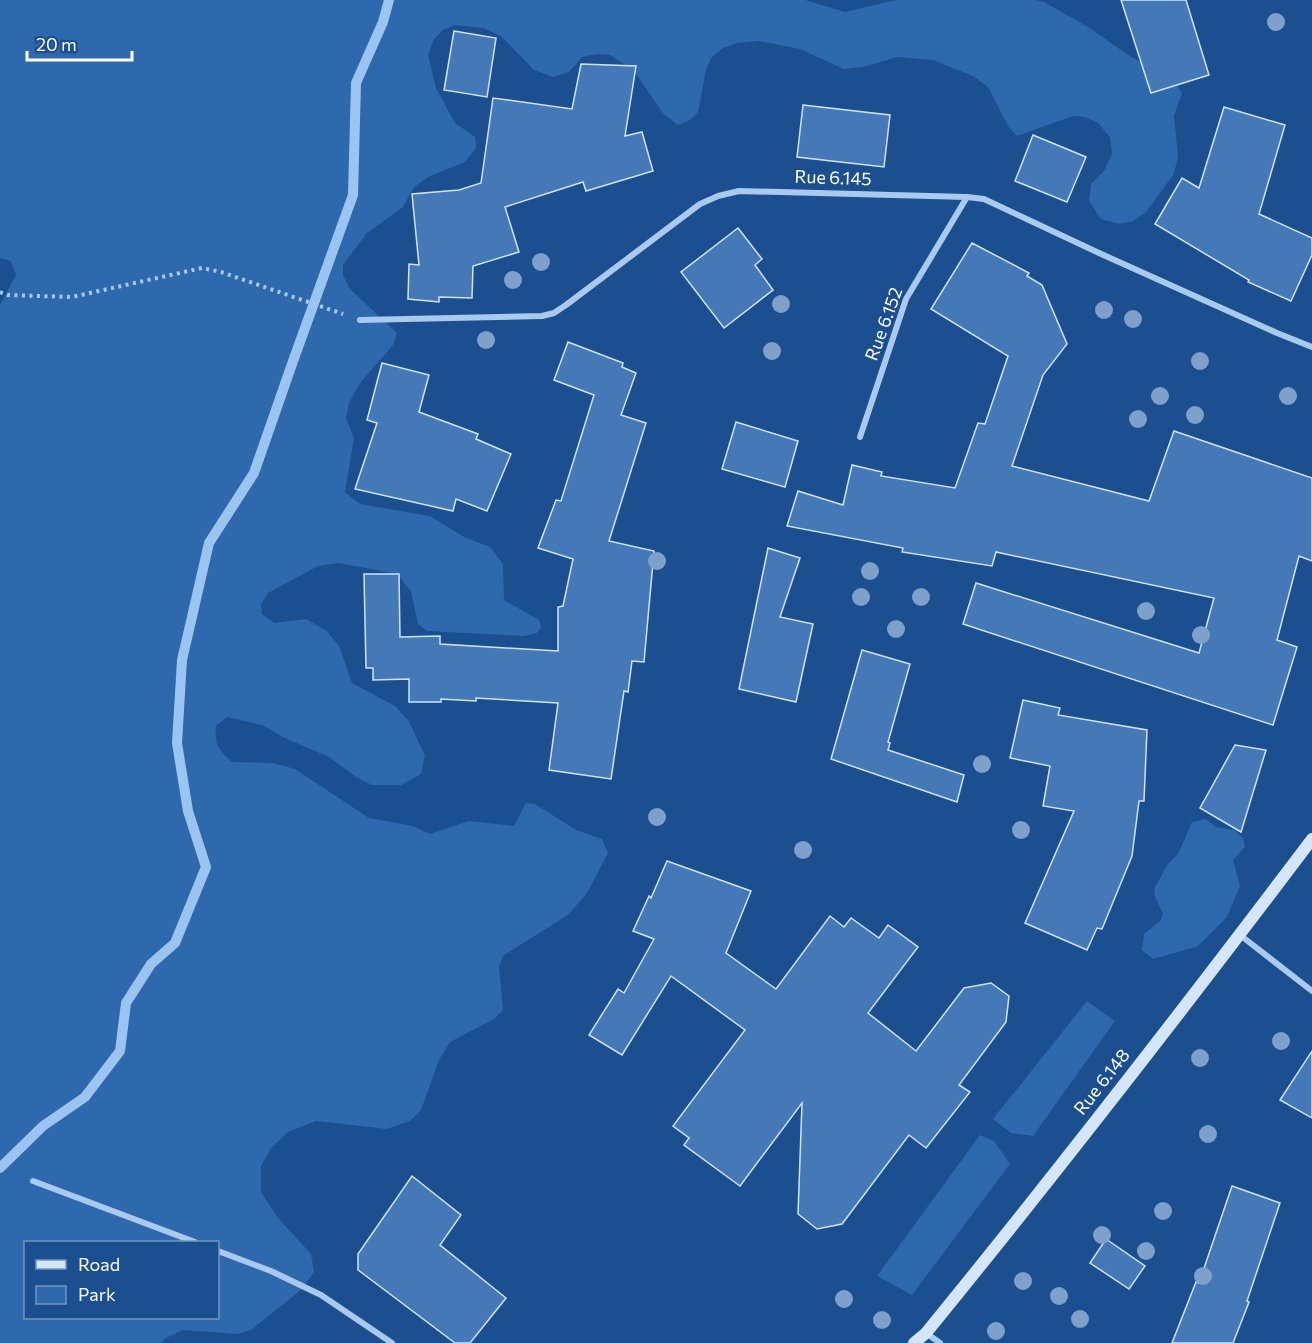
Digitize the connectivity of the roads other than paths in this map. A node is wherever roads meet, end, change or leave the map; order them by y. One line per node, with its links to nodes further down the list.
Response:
1 (967, 197): 2 (street, Rue 6.145); 3 (street, Rue 6.145); 4 (street, Rue 6.152)
2 (360, 320)
3 (1312, 347)
4 (860, 437)
5 (1312, 839): 6 (street, Rue 6.148)
6 (1240, 935): 7 (street); 11 (street, Rue 6.148)
7 (1312, 992)
8 (33, 1181): 9 (street)
9 (192, 1241)
10 (219, 1251): 12 (street)
11 (926, 1333): 13 (street, Rue 6.148); 14 (street)
12 (392, 1343)
13 (914, 1343)
14 (940, 1343)

